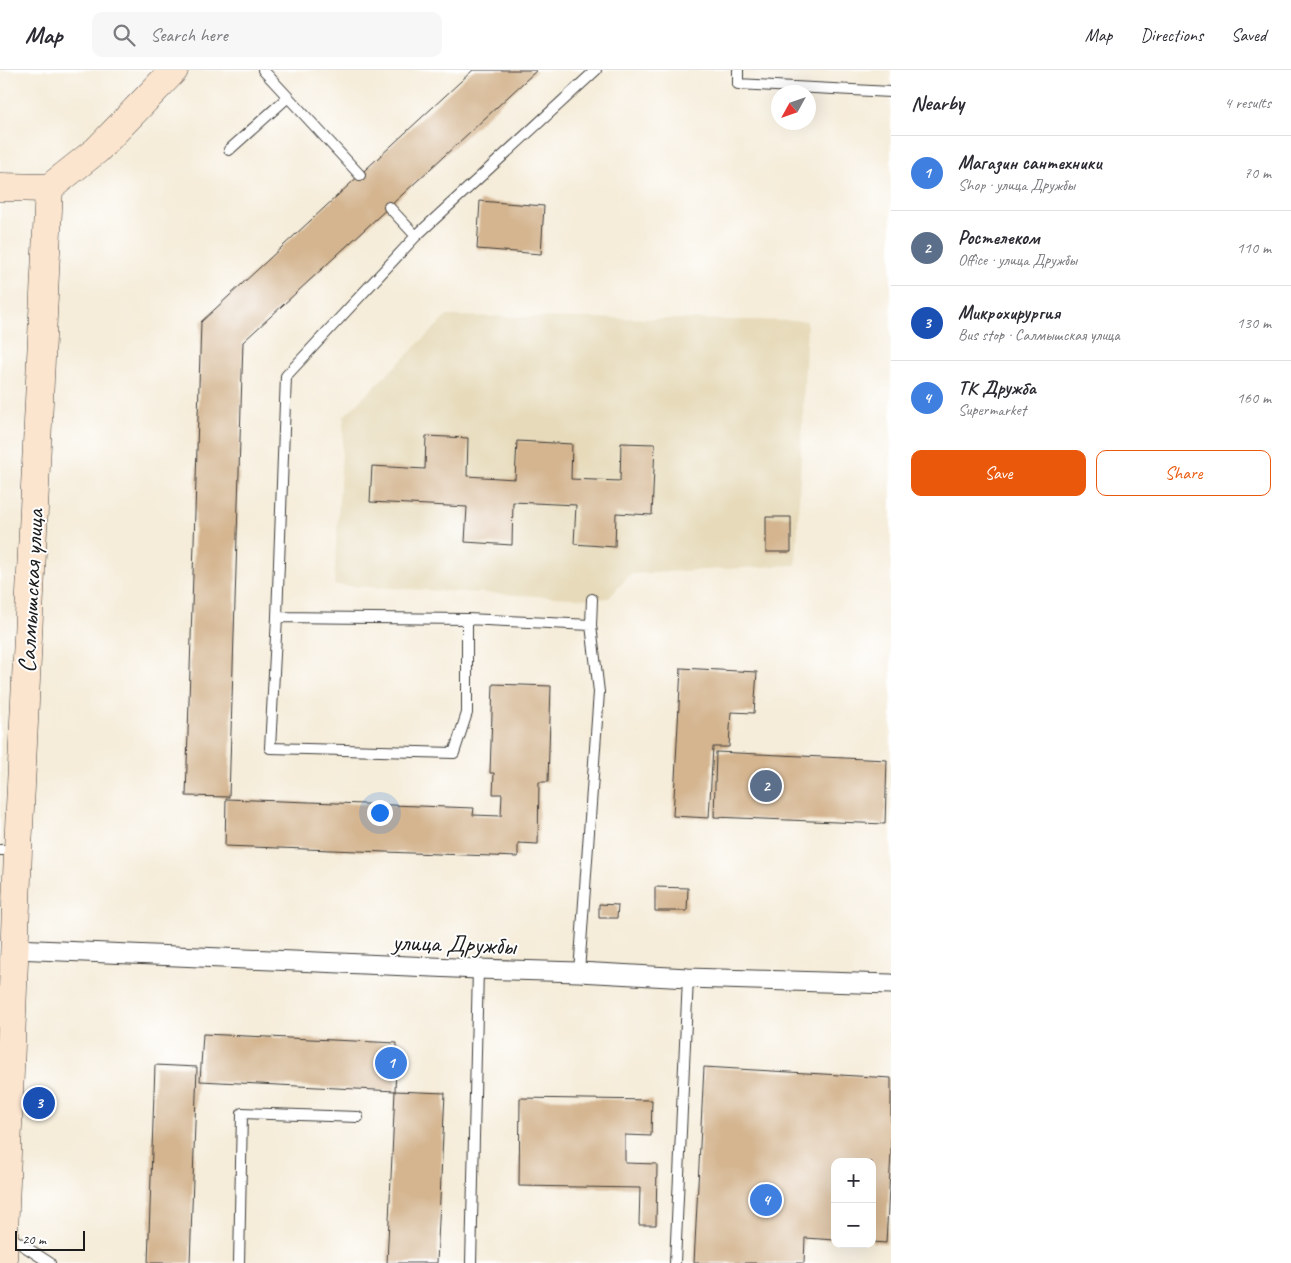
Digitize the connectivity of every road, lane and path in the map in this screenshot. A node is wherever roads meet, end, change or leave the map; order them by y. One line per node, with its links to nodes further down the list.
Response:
1 (174, 70): 10 (main road)
2 (263, 70): 6 (lane)
3 (596, 70): 12 (lane)
4 (738, 70): 5 (lane)
5 (891, 92)
6 (288, 97): 7 (lane); 8 (lane)
7 (229, 150)
8 (360, 175)
9 (0, 187): 10 (main road)
10 (49, 188): 17 (main road, Салмышская улица)
11 (389, 207): 12 (lane)
12 (416, 236): 14 (lane)
13 (592, 598): 16 (lane)
14 (277, 617): 15 (lane); 15 (lane)
15 (467, 619): 16 (lane)
16 (591, 625): 20 (lane)
17 (9, 850): 18 (main road, Салмышская улица)
18 (15, 949): 19 (street, улица Дружбы); 24 (main road, Салмышская улица)
19 (478, 969): 20 (street, улица Дружбы); 28 (lane)
20 (579, 972): 21 (street, улица Дружбы)
21 (688, 978): 22 (street, улица Дружбы); 29 (lane)
22 (891, 984)
23 (358, 1117): 27 (lane)
24 (2, 1233): 25 (main road, Салмышская улица); 26 (lane)
25 (3, 1263)
26 (50, 1263)
27 (239, 1263)
28 (471, 1263)
29 (675, 1263)

